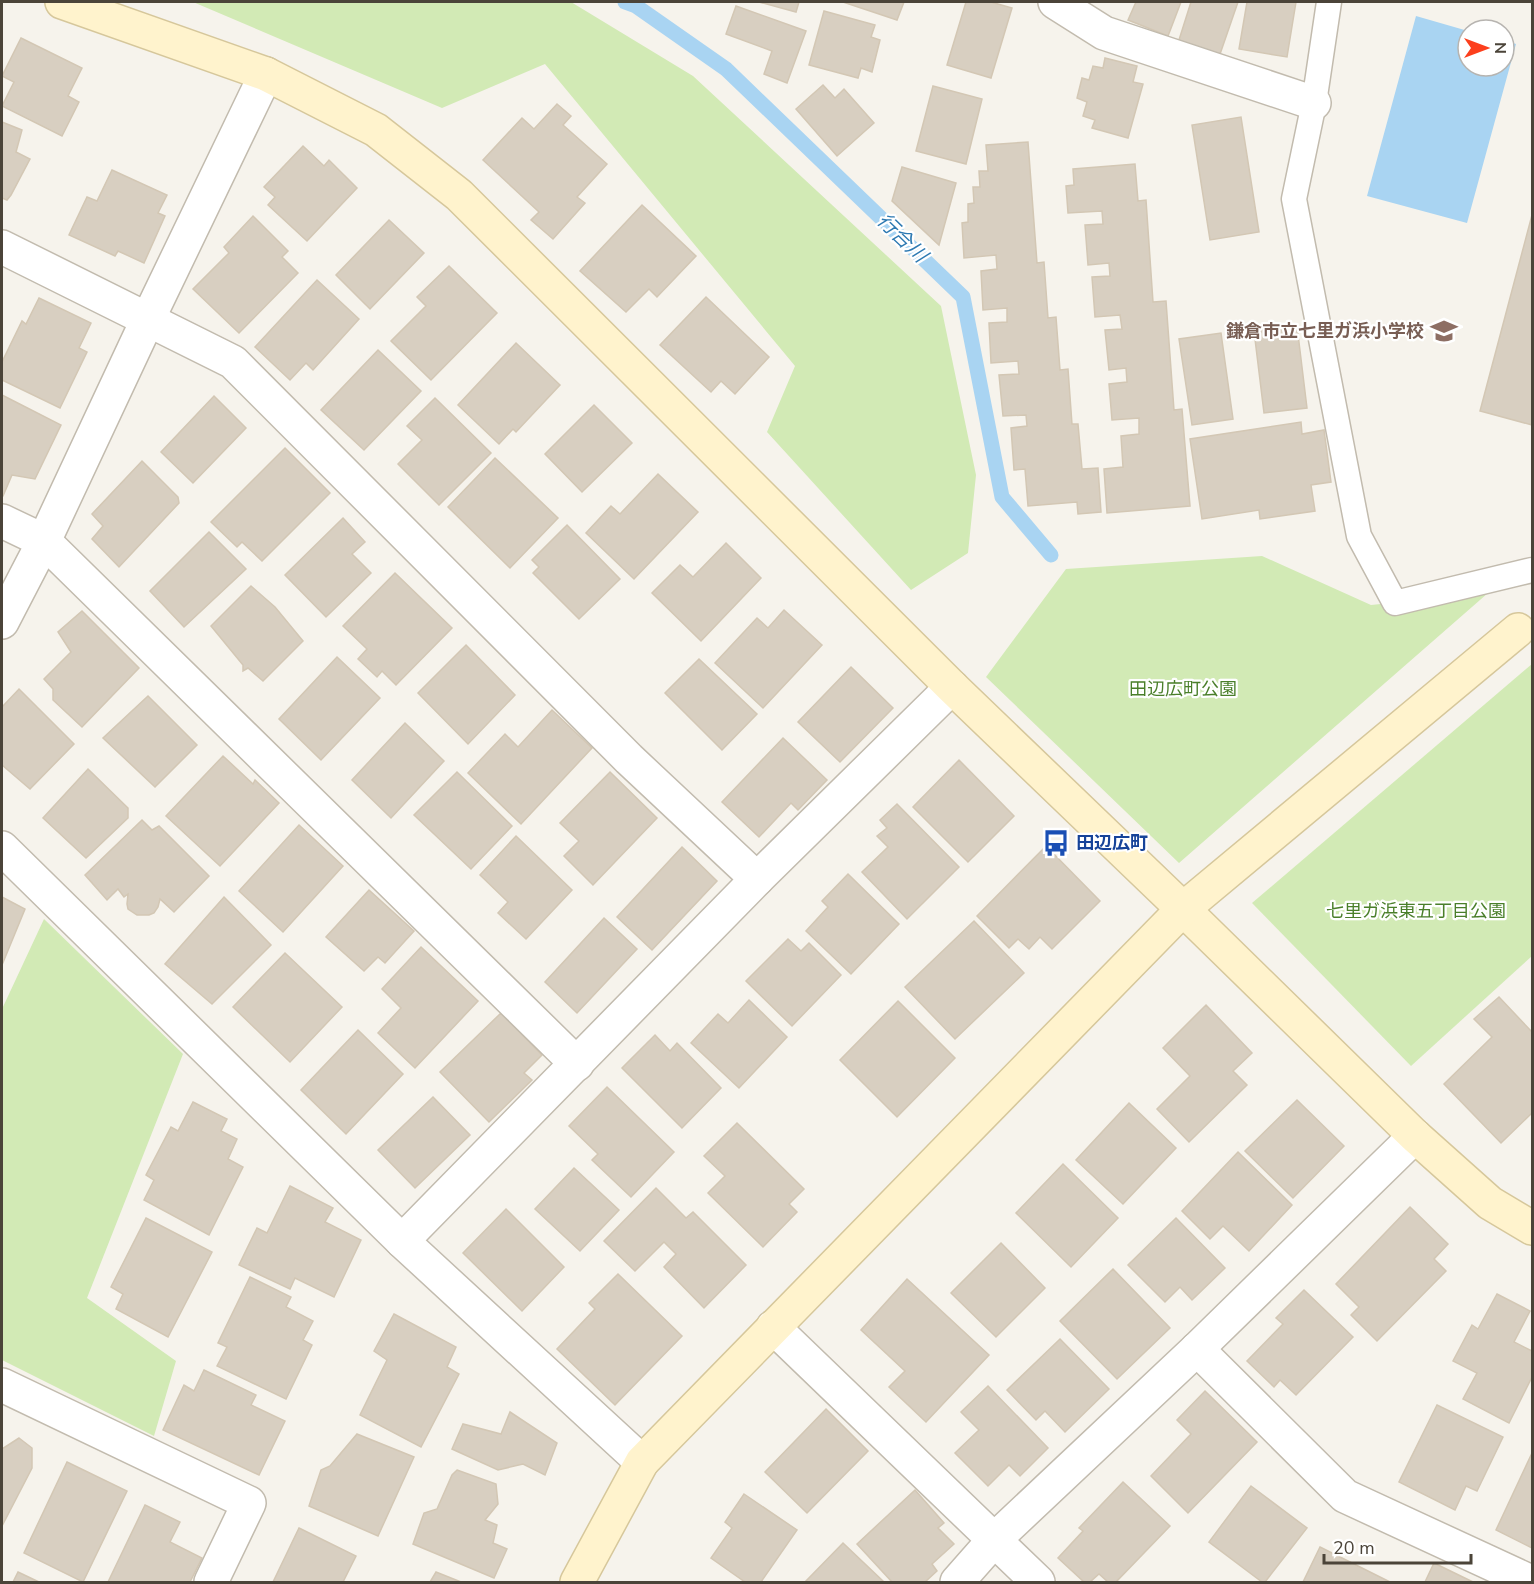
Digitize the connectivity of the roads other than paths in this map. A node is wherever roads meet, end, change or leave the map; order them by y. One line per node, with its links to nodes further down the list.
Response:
1 (62, 2): 4 (street)
2 (1055, 2): 5 (street)
3 (1329, 2): 5 (lane)
4 (266, 74): 7 (street); 13 (street)
5 (1314, 103): 10 (lane)
6 (2, 247): 7 (street)
7 (148, 319): 9 (street); 15 (street)
8 (2, 521): 9 (street)
9 (44, 541): 11 (street); 17 (street)
10 (1533, 570)
11 (2, 622)
12 (1528, 628): 16 (street)
13 (952, 687): 15 (street); 16 (street)
14 (2, 848): 20 (street)
15 (757, 879): 17 (street)
16 (1184, 909): 18 (street); 21 (street)
17 (577, 1064): 20 (street)
18 (1415, 1136): 19 (street); 22 (street)
19 (1533, 1228)
20 (402, 1241): 24 (street)
21 (773, 1327): 24 (street); 25 (street)
22 (1197, 1349): 25 (street); 30 (street)
23 (2, 1385): 26 (street)
24 (642, 1462): 27 (street)
25 (994, 1540): 28 (street); 29 (street)
26 (211, 1582)
27 (577, 1582)
28 (957, 1582)
29 (1038, 1582)
30 (1531, 1582)

